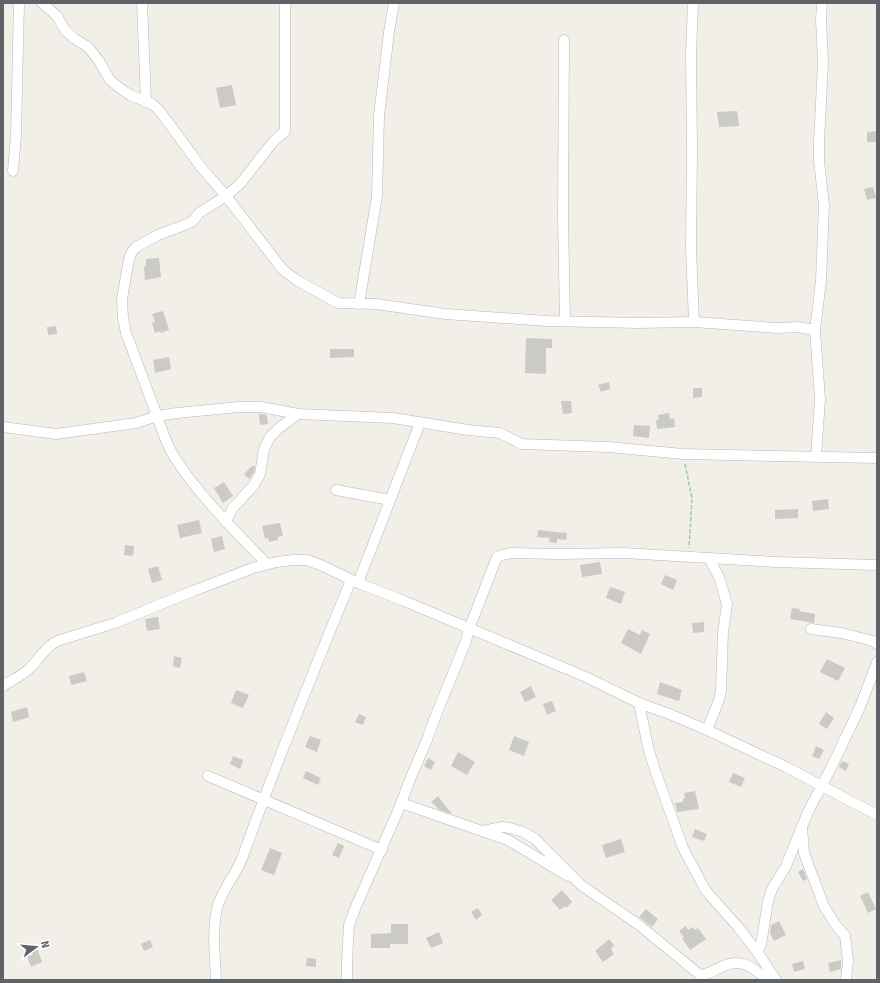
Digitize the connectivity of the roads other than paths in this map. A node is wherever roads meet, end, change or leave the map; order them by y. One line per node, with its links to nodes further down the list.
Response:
1 (19, 3): 10 (street)
2 (42, 3): 9 (street)
3 (142, 3): 9 (street)
4 (285, 3): 11 (street)
5 (394, 3): 12 (street)
6 (693, 3): 14 (street)
7 (822, 3): 15 (street)
8 (564, 40): 13 (street)
9 (146, 101): 11 (street)
10 (13, 171)
11 (226, 196): 12 (street); 17 (street)
12 (359, 304): 13 (street)
13 (565, 321): 14 (street)
14 (694, 322): 15 (street)
15 (815, 330): 20 (street)
16 (298, 414): 17 (street); 18 (street); 24 (street)
17 (157, 416): 19 (street); 24 (street)
18 (420, 423): 20 (street); 23 (street)
19 (3, 427)
20 (816, 457): 21 (street)
21 (877, 458)
22 (336, 490): 23 (street)
23 (390, 500): 30 (street)
24 (226, 522): 27 (street)
25 (709, 558): 26 (street); 29 (street); 31 (street)
26 (728, 560): 28 (street); 29 (street)
27 (267, 564): 30 (street); 35 (street)
28 (877, 565)
29 (718, 577): 37 (street)
30 (354, 582): 31 (street); 40 (street)
31 (469, 629): 36 (street); 41 (street)
32 (811, 629): 33 (street)
33 (877, 644)
34 (877, 662): 39 (street)
35 (3, 686)
36 (639, 703): 37 (street); 47 (street)
37 (707, 730): 39 (street)
38 (208, 776): 40 (street)
39 (822, 785): 42 (street); 43 (street)
40 (263, 799): 45 (street); 48 (street)
41 (401, 803): 44 (street); 45 (street)
42 (877, 815)
43 (802, 826): 47 (street); 52 (street)
44 (483, 831): 46 (street); 46 (street)
45 (382, 850): 49 (street)
46 (581, 885): 50 (street)
47 (757, 951): 51 (street)
48 (216, 980)
49 (347, 980)
50 (769, 980)
51 (776, 980)
52 (846, 980)

